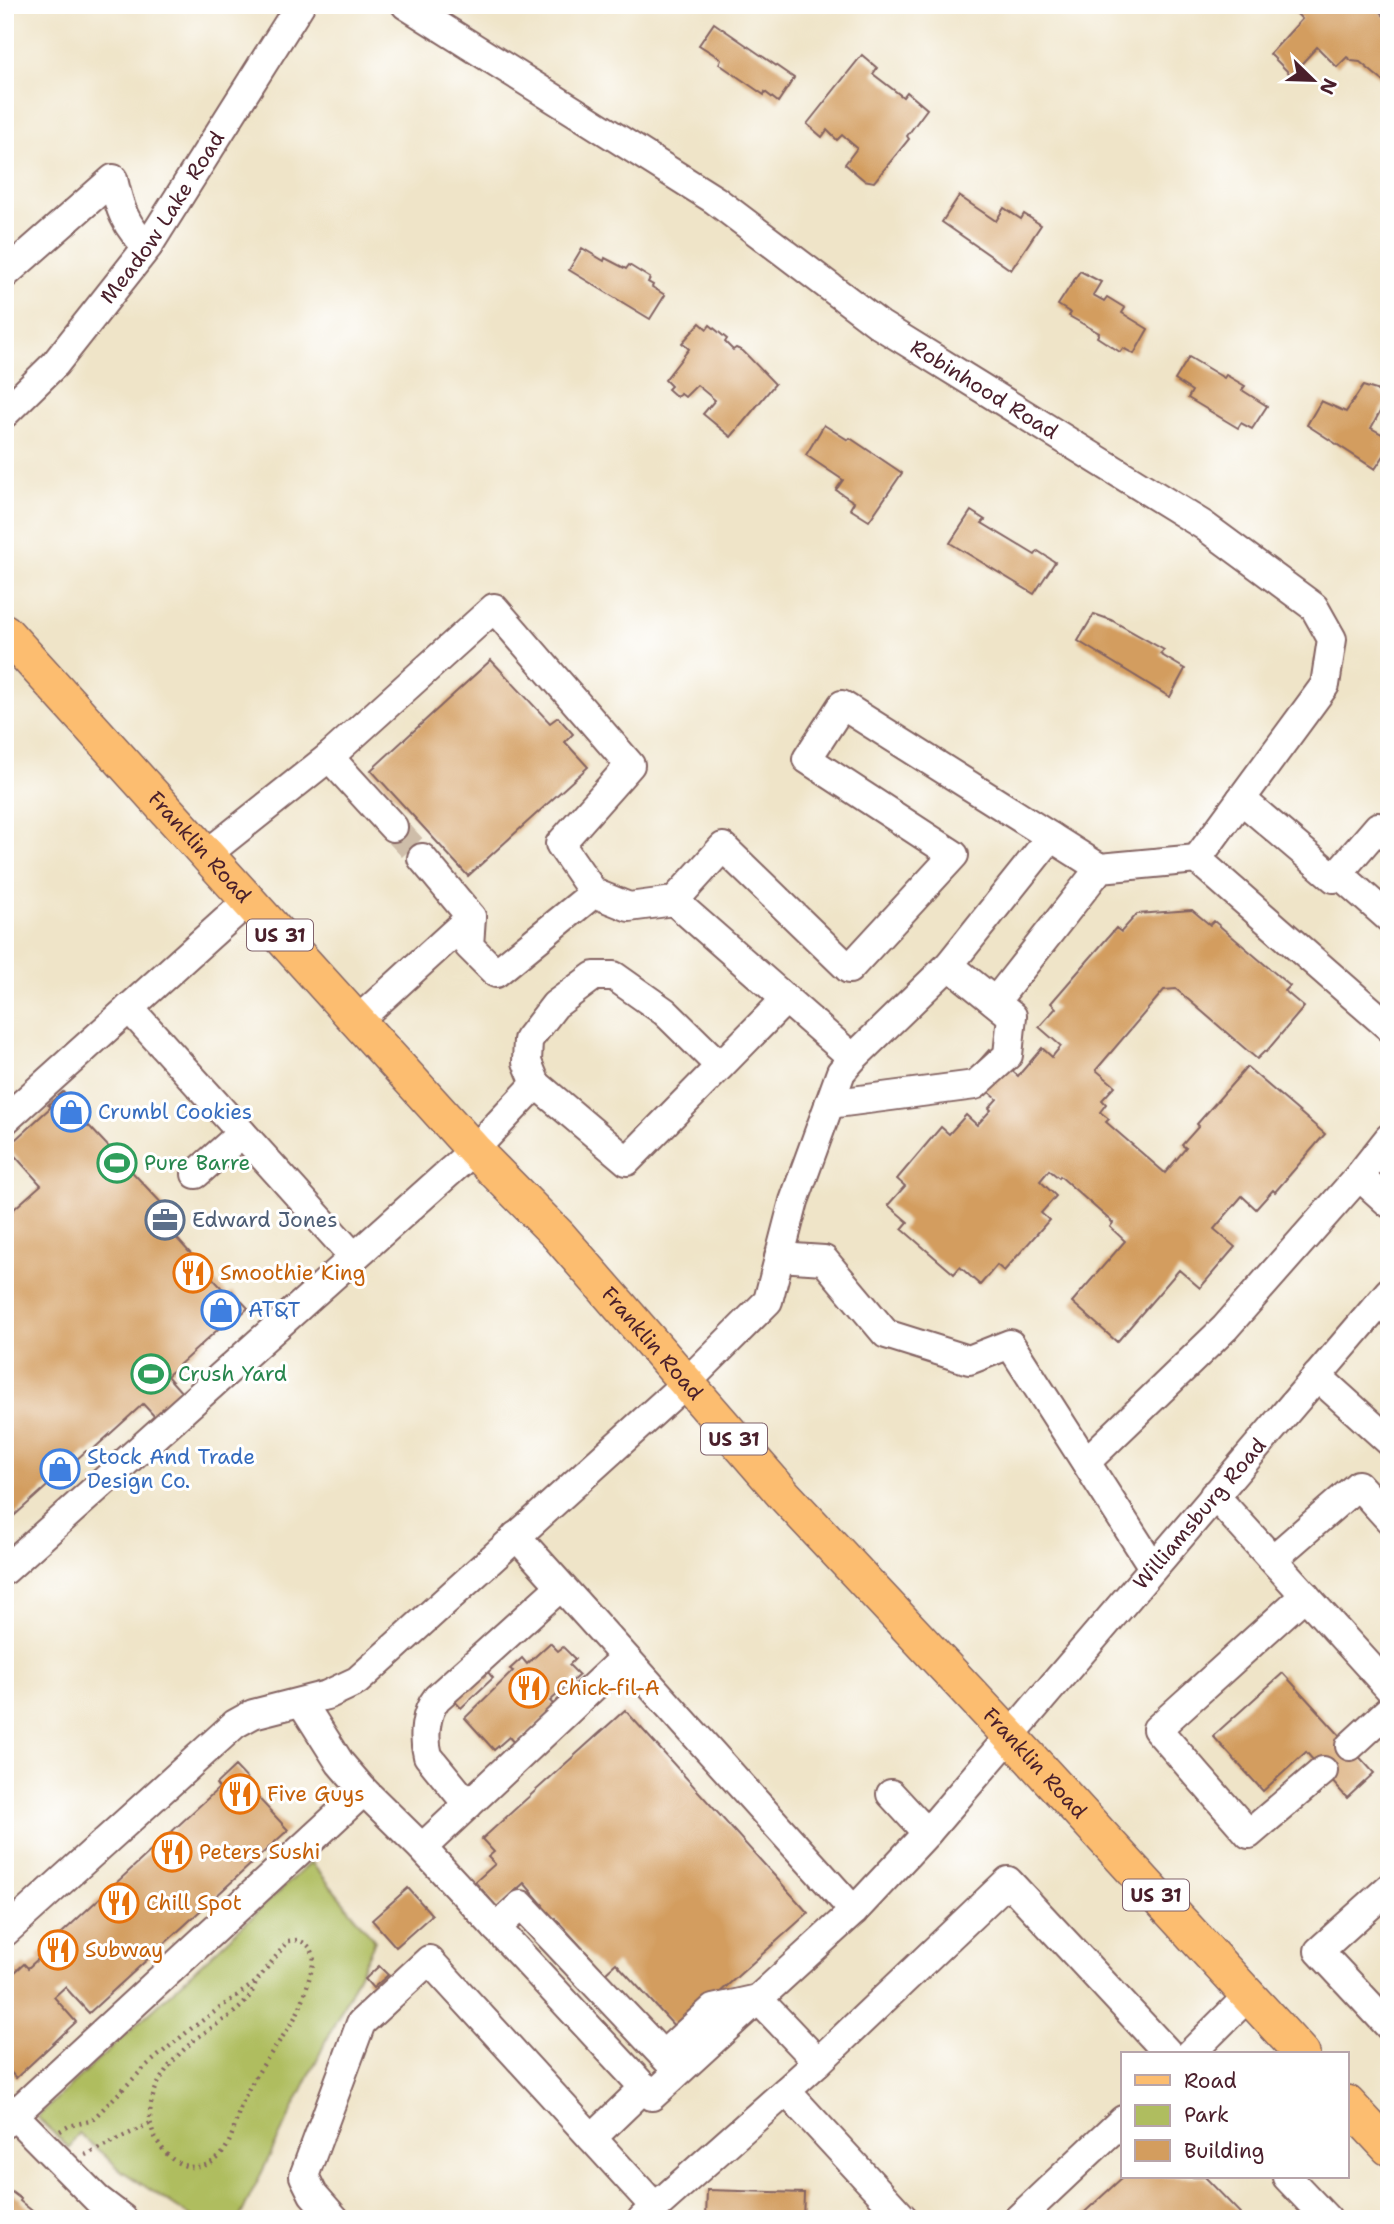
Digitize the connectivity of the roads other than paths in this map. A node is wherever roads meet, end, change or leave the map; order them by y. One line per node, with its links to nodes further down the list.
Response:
1 (300, 5): 3 (street, Meadow Lake Road)
2 (406, 5): 8 (street, Robinhood Road)
3 (148, 246): 4 (street); 5 (street, Meadow Lake Road)
4 (5, 274)
5 (5, 413)
6 (5, 632): 12 (main road, Franklin Road / US 31)
7 (329, 757): 9 (street); 12 (street); 17 (street)
8 (1241, 799): 14 (street, Robinhood Road); 16 (street)
9 (393, 827)
10 (1051, 837): 15 (street); 19 (street); 22 (street)
11 (1389, 837): 16 (street)
12 (207, 854): 18 (main road, Franklin Road / US 31)
13 (422, 858): 20 (street)
14 (1197, 859): 15 (street); 27 (street)
15 (1100, 868): 24 (street)
16 (1338, 873): 21 (street)
17 (594, 893): 19 (street); 20 (street)
18 (249, 900): 25 (street); 26 (main road, Franklin Road / US 31)
19 (674, 901): 23 (street)
20 (471, 917): 26 (street)
21 (1389, 918)
22 (949, 965): 24 (street); 28 (street)
23 (786, 999): 28 (street); 29 (street)
24 (995, 1002): 31 (street)
25 (129, 1008): 32 (street); 33 (street)
26 (357, 1021): 35 (main road, Franklin Road / US 31)
27 (1389, 1027)
28 (853, 1058): 31 (street)
29 (720, 1066): 30 (street); 30 (street)
30 (536, 1084): 35 (street)
31 (829, 1104): 40 (street)
32 (5, 1120)
33 (242, 1133): 36 (street); 39 (street)
34 (1389, 1138): 37 (street)
35 (474, 1150): 39 (street); 43 (main road, Franklin Road / US 31)
36 (196, 1174)
37 (1359, 1176): 38 (street); 45 (street)
38 (1389, 1203)
39 (354, 1257): 51 (street)
40 (779, 1257): 43 (street); 45 (street)
41 (1389, 1292): 42 (street, Williamsburg Road)
42 (1317, 1376): 44 (street); 46 (street, Williamsburg Road)
43 (687, 1382): 48 (street); 58 (main road, Franklin Road / US 31)
44 (1389, 1441)
45 (1086, 1462): 50 (street)
46 (1214, 1495): 49 (street); 50 (street, Williamsburg Road)
47 (1389, 1519): 49 (street)
48 (516, 1536): 52 (street); 56 (street)
49 (1273, 1559): 53 (street)
50 (1153, 1567): 58 (street, Williamsburg Road)
51 (5, 1570)
52 (560, 1587): 54 (street); 63 (street)
53 (1305, 1595): 55 (street); 60 (street)
54 (624, 1658): 63 (street); 67 (street)
55 (1389, 1689)
56 (302, 1703): 61 (street); 69 (street)
57 (1389, 1710): 59 (street)
58 (1010, 1736): 64 (street, Williamsburg Road); 72 (main road, Franklin Road / US 31)
59 (1350, 1746)
60 (1323, 1771)
61 (364, 1791): 65 (street); 85 (street)
62 (891, 1794): 64 (street)
63 (468, 1805): 65 (street)
64 (927, 1833): 67 (street, Williamsburg Road)
65 (422, 1848): 68 (street)
66 (1389, 1888): 75 (street)
67 (853, 1911): 73 (street, Williamsburg Road)
68 (496, 1928): 70 (street); 71 (street)
69 (5, 1932)
70 (578, 1963): 71 (street); 74 (street)
71 (552, 1987): 76 (street)
72 (1248, 1996): 78 (street); 79 (main road, Franklin Road / US 31)
73 (758, 1999): 80 (street); 81 (street, Williamsburg Road)
74 (626, 2015): 76 (street); 81 (street)
75 (1389, 2026)
76 (600, 2039): 82 (street)
77 (1167, 2052): 80 (street)
78 (1192, 2052)
79 (1300, 2052)
80 (818, 2062): 83 (street)
81 (671, 2063): 82 (street, Williamsburg Road)
82 (645, 2087): 87 (street)
83 (786, 2091): 90 (street); 94 (street)
84 (1348, 2104): 88 (main road)
85 (8, 2115): 92 (street)
86 (1121, 2122): 95 (street)
87 (592, 2138): 90 (street); 93 (street)
88 (1389, 2148)
89 (1287, 2178): 91 (street)
90 (648, 2213)
91 (1315, 2215)
92 (123, 2219)
93 (335, 2219)
94 (904, 2219)
95 (1018, 2219)

